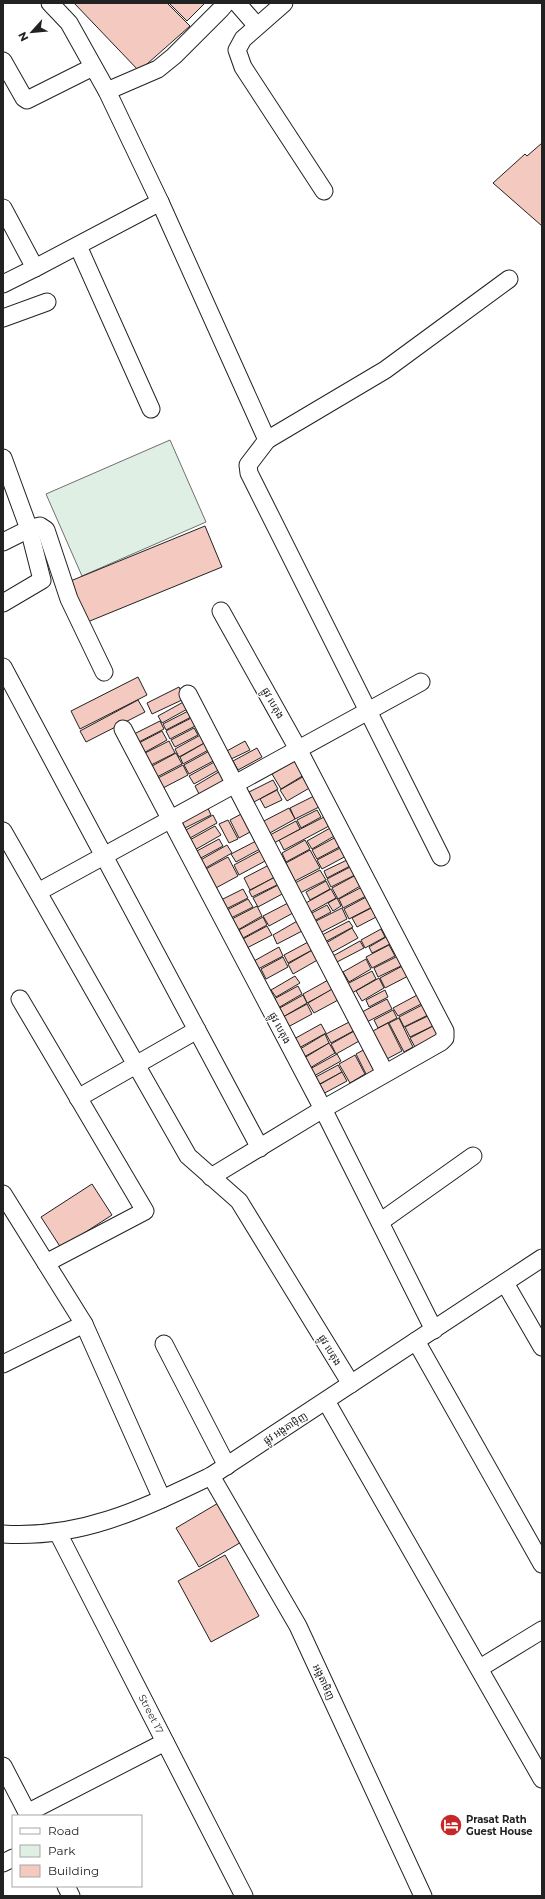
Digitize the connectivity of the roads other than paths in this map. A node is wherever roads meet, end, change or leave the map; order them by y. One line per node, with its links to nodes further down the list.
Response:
1 (50, 3): 7 (street)
2 (226, 3): 8 (street)
3 (236, 3): 5 (street)
4 (284, 3): 5 (street)
5 (257, 26): 9 (street)
6 (3, 61): 7 (street)
7 (93, 67): 8 (street)
8 (107, 91): 10 (street)
9 (324, 191)
10 (160, 202): 12 (street); 19 (street)
11 (3, 208): 13 (street)
12 (78, 246): 13 (street); 18 (street)
13 (35, 268): 15 (street)
14 (509, 279): 19 (street)
15 (3, 284)
16 (47, 302): 17 (street)
17 (3, 318)
18 (151, 409)
19 (267, 440): 29 (street)
20 (3, 458): 21 (street)
21 (29, 529): 22 (street); 23 (street); 26 (street)
22 (3, 542)
23 (3, 603)
24 (221, 611): 31 (street, ផ្លូវ បេតុង)
25 (3, 667): 35 (street)
26 (104, 672)
27 (421, 682): 29 (street)
28 (188, 694): 32 (street)
29 (368, 710): 31 (street); 36 (street)
30 (123, 729): 33 (street, ផ្លូវ បេតុង)
31 (298, 749): 32 (street); 41 (street, ផ្លូវ បេតុង)
32 (234, 784): 33 (street); 41 (street)
33 (170, 819): 35 (street); 43 (street, ផ្លូវ បេតុង)
34 (3, 831): 37 (street, ផ្លូវ បេតុង)
35 (103, 856): 37 (street); 39 (street)
36 (441, 857)
37 (38, 892): 40 (street, ផ្លូវ បេតុង)
38 (20, 999): 42 (street)
39 (197, 1030): 40 (street); 44 (street)
40 (137, 1066): 42 (street); 46 (street, ផ្លូវ បេតុង)
41 (385, 1073): 43 (street)
42 (78, 1098): 50 (street)
43 (323, 1109): 44 (street); 48 (street, ផ្លូវ បេតុង)
44 (260, 1148): 46 (street)
45 (473, 1156): 48 (street)
46 (211, 1177): 58 (street, ផ្លូវ បេតុង)
47 (3, 1194): 50 (street)
48 (380, 1222): 53 (street, ផ្លូវ បេតុង)
49 (542, 1258): 51 (street, ផ្លូវ អង្តតាម៉ិញ)
50 (46, 1263): 52 (street)
51 (505, 1283): 53 (street, ផ្លូវ អង្តតាម៉ិញ); 56 (street)
52 (84, 1324): 57 (street); 62 (street)
53 (434, 1330): 54 (street, ផ្លូវ អង្តតាម៉ិញ)
54 (416, 1341): 58 (street, ផ្លូវ អង្តតាម៉ិញ); 65 (street)
55 (164, 1344): 60 (street)
56 (542, 1347)
57 (3, 1364)
58 (351, 1384): 59 (street, ផ្លូវ អង្តតាម៉ិញ)
59 (326, 1401): 60 (street, ផ្លូវ អង្តតាម៉ិញ); 67 (street)
60 (227, 1466): 61 (street, ផ្លូវ អង្តតាម៉ិញ)
61 (211, 1476): 62 (street, ផ្លូវ អង្តតាម៉ិញ); 77 (street, អង្គតាមិញ)
62 (162, 1499): 63 (street, ផ្លូវ អង្តតាម៉ិញ)
63 (58, 1533): 64 (street, ផ្លូវ អង្តតាម៉ិញ); 68 (street, Street 17)
64 (3, 1534)
65 (542, 1564)
66 (542, 1630): 67 (street)
67 (480, 1668): 70 (street)
68 (165, 1742): 71 (street); 76 (street, Street 17)
69 (3, 1766): 71 (street)
70 (542, 1779)
71 (28, 1814)
72 (12, 1858): 73 (street)
73 (3, 1863)
74 (66, 1887): 75 (street)
75 (71, 1896)
76 (244, 1896)
77 (423, 1896)

